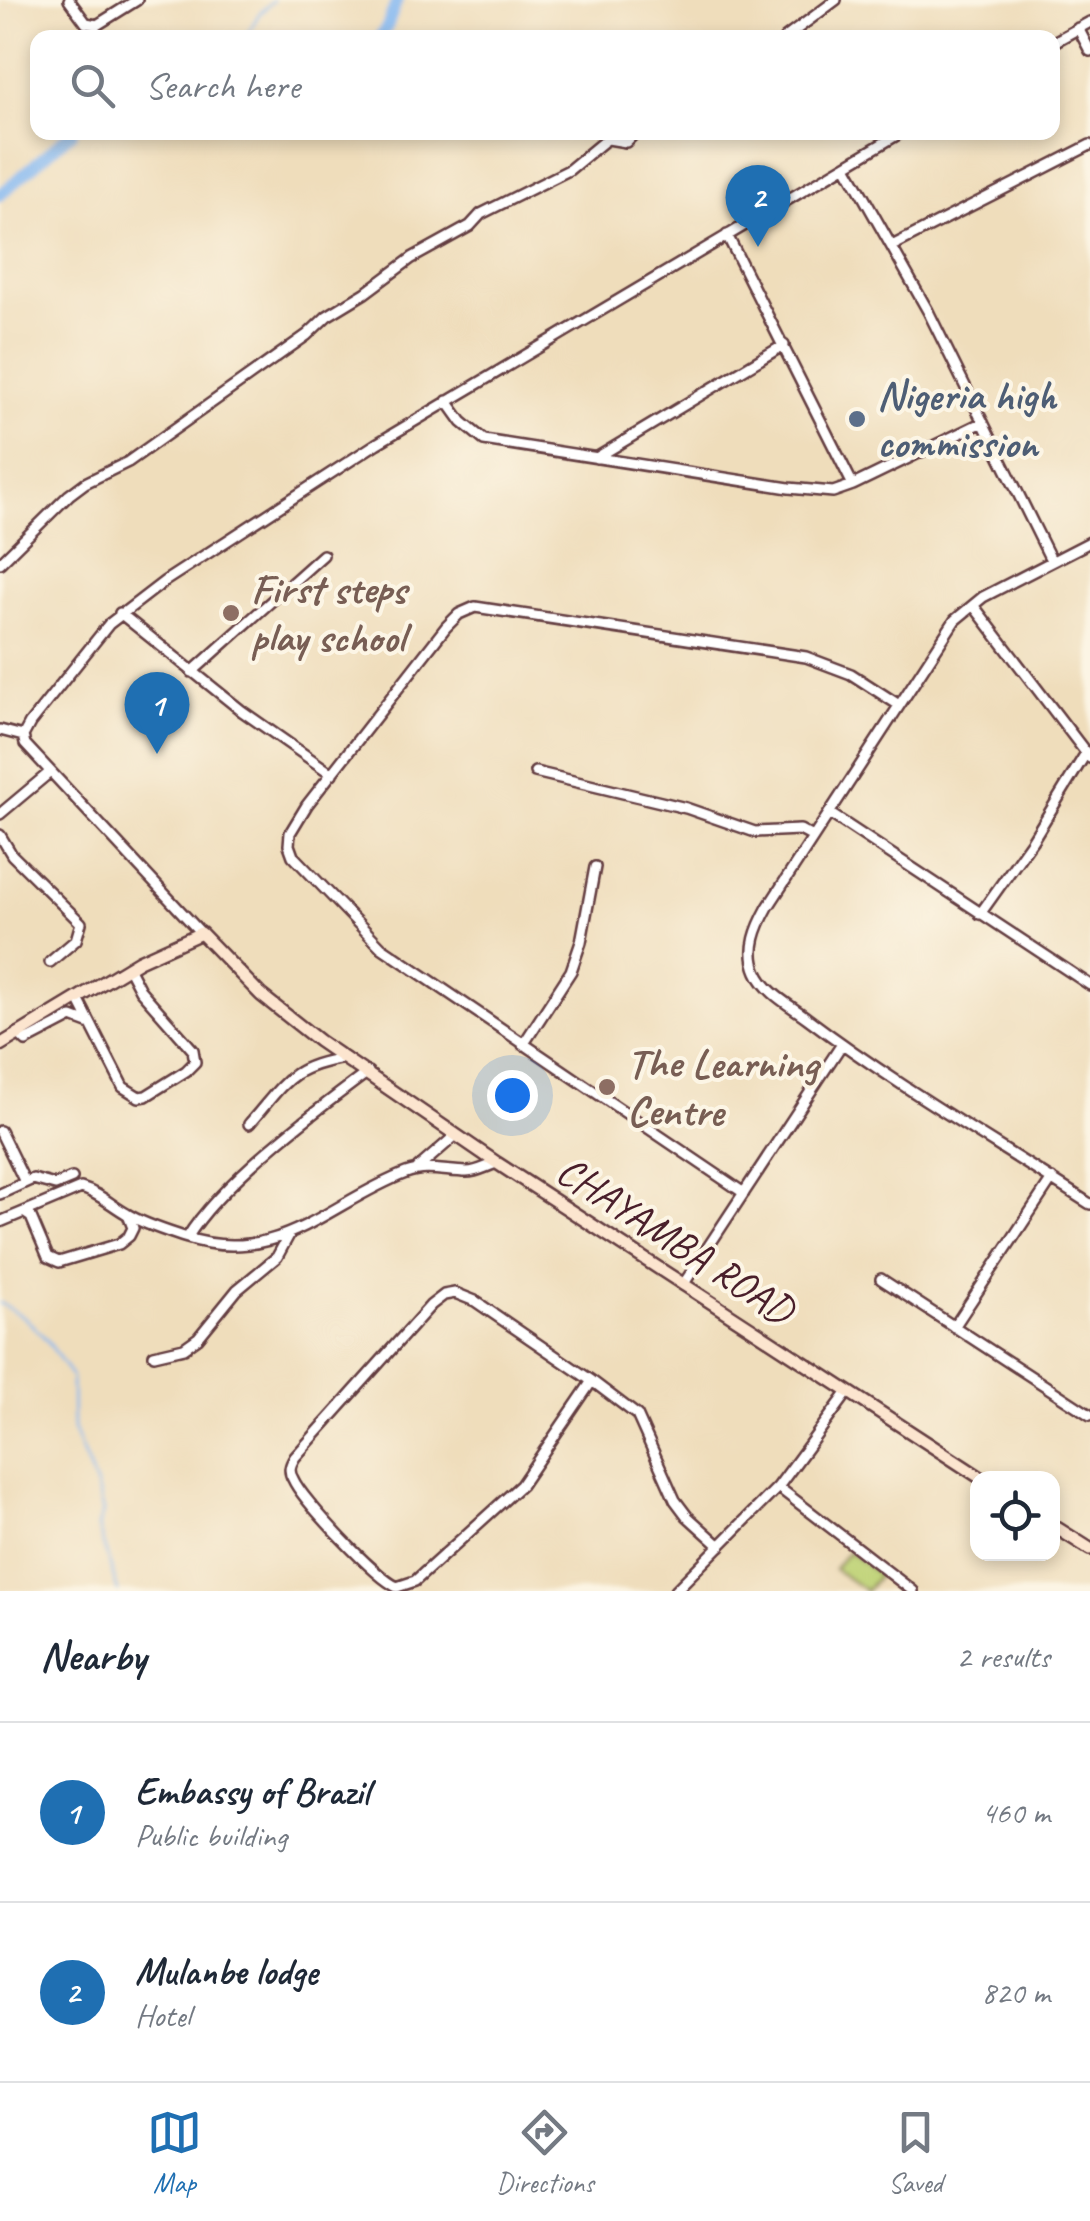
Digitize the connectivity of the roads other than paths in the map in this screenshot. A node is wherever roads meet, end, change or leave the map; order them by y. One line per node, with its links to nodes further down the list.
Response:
1 (69, 0): 2 (street)
2 (137, 0)
3 (836, 0): 6 (street)
4 (1090, 22): 5 (street)
5 (1078, 28): 7 (street); 8 (street)
6 (796, 30)
7 (1060, 38)
8 (1090, 51)
9 (607, 140): 23 (street)
10 (889, 140): 12 (street)
11 (1090, 145): 14 (street)
12 (846, 166): 13 (street); 14 (street)
13 (727, 235): 15 (street); 16 (street)
14 (892, 246): 17 (street)
15 (784, 345): 18 (street); 19 (street)
16 (447, 402): 18 (street); 25 (street)
17 (983, 422): 19 (street); 22 (street)
18 (596, 458): 19 (street)
19 (854, 485)
20 (1090, 542): 22 (street)
21 (322, 555): 26 (street)
22 (1052, 560): 24 (street)
23 (0, 563)
24 (973, 605): 27 (street); 30 (street)
25 (120, 613): 26 (street); 29 (street)
26 (192, 672): 33 (street)
27 (899, 704): 33 (street); 34 (street)
28 (0, 730): 29 (street)
29 (23, 736): 32 (street)
30 (1088, 756): 41 (street)
31 (535, 772): 37 (street)
32 (49, 773): 35 (street); 42 (street)
33 (332, 774): 51 (street)
34 (829, 813): 37 (street); 41 (street)
35 (0, 814)
36 (0, 835): 38 (street)
37 (813, 837): 49 (street)
38 (12, 855): 39 (street); 43 (street)
39 (0, 864)
40 (594, 866): 51 (street)
41 (980, 914): 45 (street)
42 (201, 933): 44 (street); 52 (street, CHAYAMBA ROAD)
43 (50, 962)
44 (128, 967): 46 (street); 47 (street)
45 (1090, 985)
46 (78, 999): 47 (street); 48 (street)
47 (88, 1023): 48 (street)
48 (18, 1033): 50 (street)
49 (842, 1044): 60 (street); 62 (street)
50 (0, 1045)
51 (523, 1046): 62 (street)
52 (346, 1058): 53 (street, CHAYAMBA ROAD); 54 (street)
53 (368, 1072): 56 (street, CHAYAMBA ROAD); 69 (street)
54 (250, 1124)
55 (0, 1131): 61 (street)
56 (456, 1136): 57 (street, CHAYAMBA ROAD); 58 (street)
57 (496, 1163): 58 (street); 71 (street, CHAYAMBA ROAD)
58 (416, 1170): 68 (street)
59 (72, 1178): 61 (street)
60 (1052, 1179): 64 (street); 72 (street)
61 (25, 1182): 63 (street)
62 (744, 1193): 71 (street)
63 (0, 1194)
64 (1090, 1204)
65 (25, 1213): 66 (street); 66 (street); 67 (street)
66 (128, 1215): 69 (street)
67 (0, 1222)
68 (289, 1234): 69 (street); 73 (street)
69 (188, 1238)
70 (880, 1279): 72 (street)
71 (683, 1285): 75 (street, CHAYAMBA ROAD)
72 (954, 1327): 76 (street)
73 (154, 1355)
74 (592, 1381): 74 (street); 80 (street)
75 (848, 1392): 77 (street, CHAYAMBA ROAD); 78 (street)
76 (1090, 1415)
77 (970, 1471)
78 (778, 1488): 80 (street); 83 (street)
79 (1060, 1530): 81 (street)
80 (720, 1546): 82 (street)
81 (1090, 1550)
82 (675, 1591)
83 (913, 1591)

